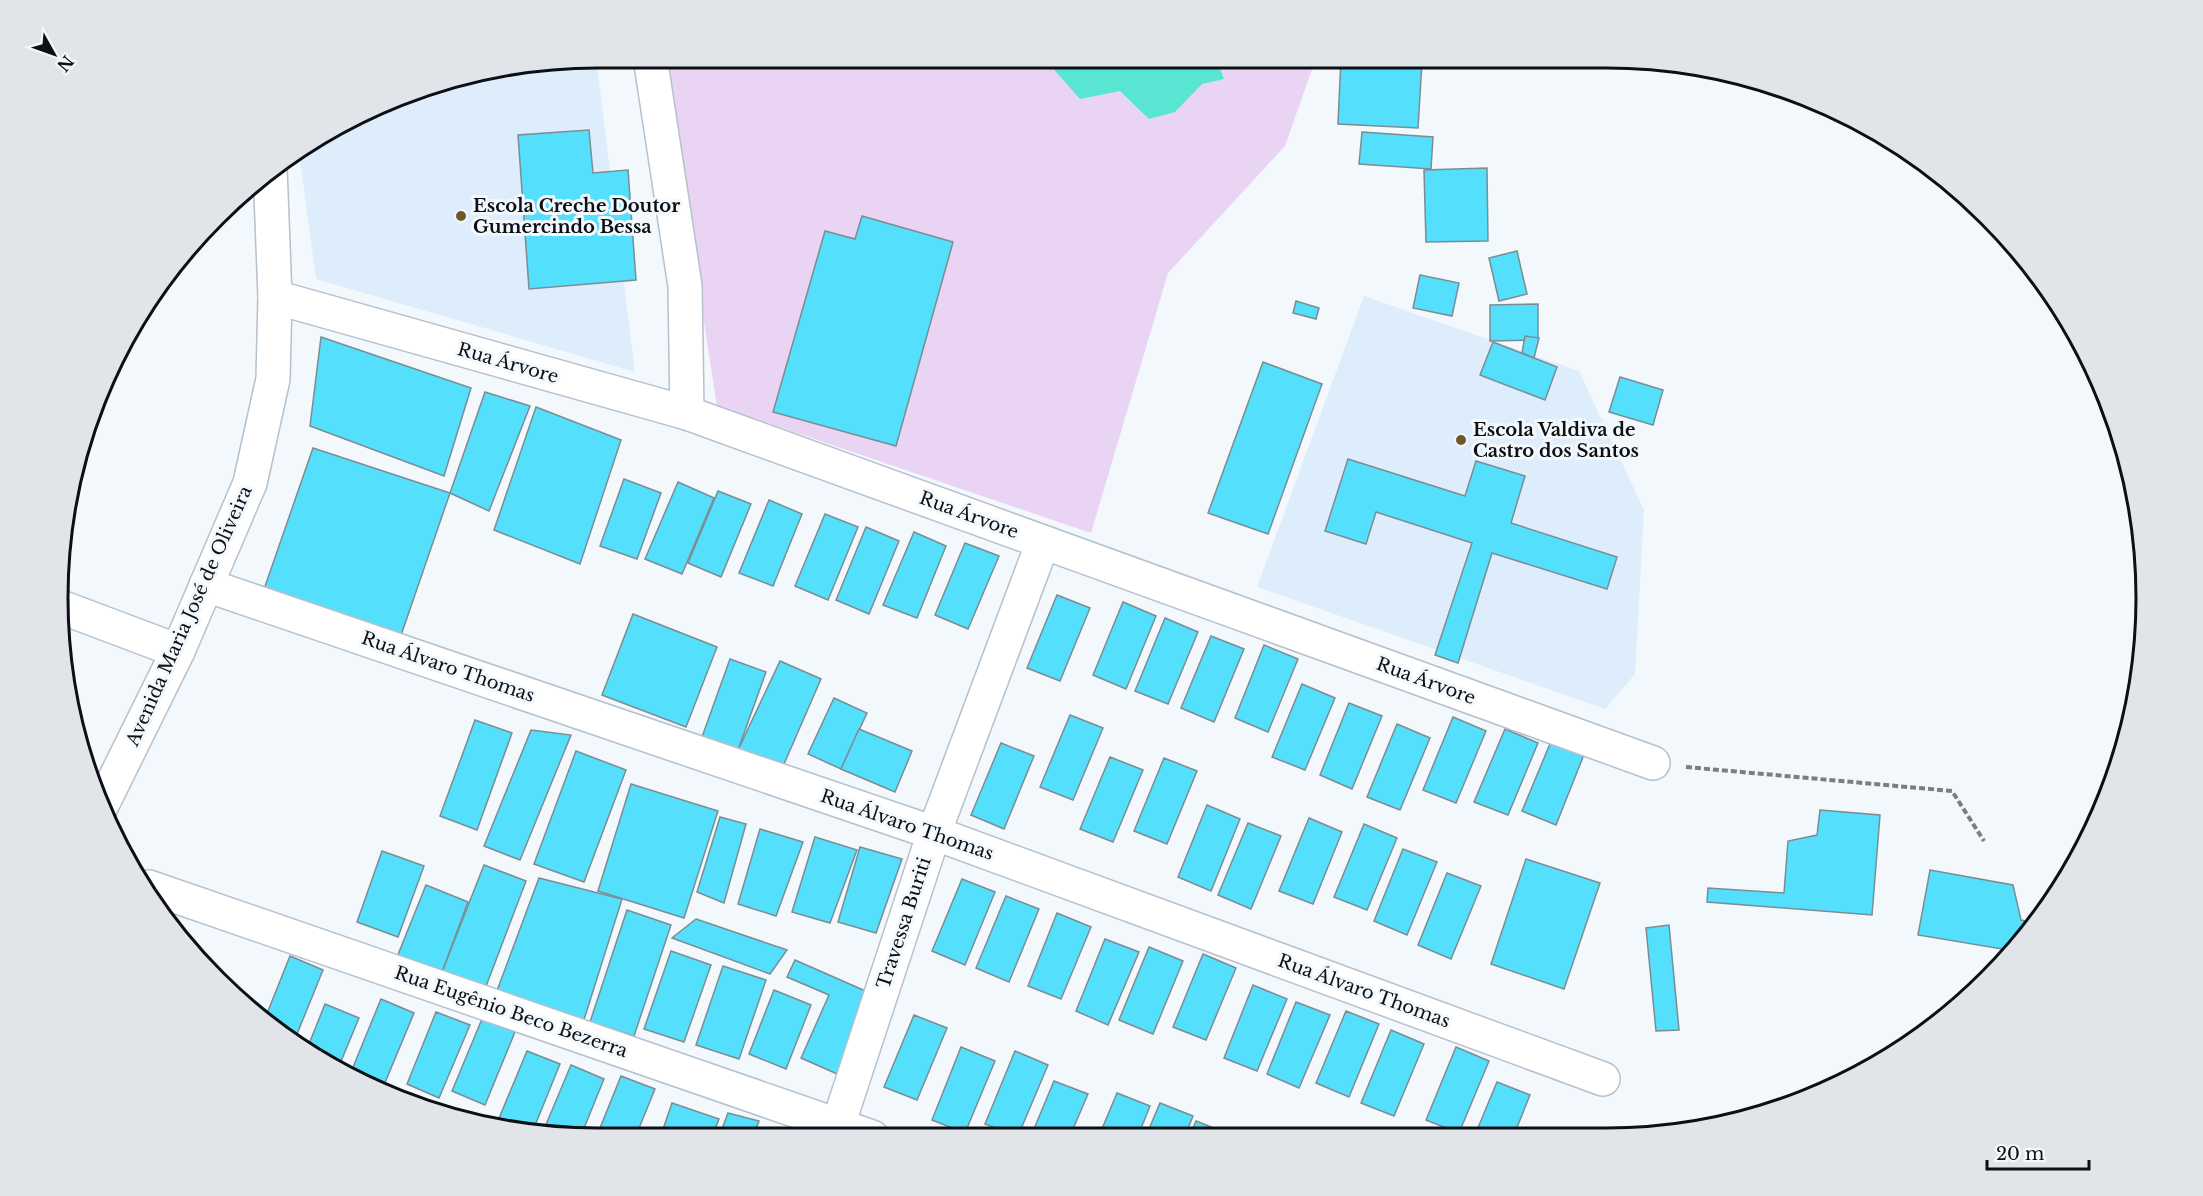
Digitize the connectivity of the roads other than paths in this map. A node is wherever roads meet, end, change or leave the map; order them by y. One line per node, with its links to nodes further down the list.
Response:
1 (652, 68): 4 (street)
2 (270, 181): 3 (street, Avenida Maria José de Oliveira)
3 (275, 297): 4 (street, Rua Árvore); 6 (street, Avenida Maria José de Oliveira)
4 (687, 413): 5 (street, Rua Árvore)
5 (1043, 542): 9 (street, Rua Árvore); 11 (street, Travessa Buriti)
6 (206, 585): 8 (street, Avenida Maria José de Oliveira); 11 (street, Rua Álvaro Thomas)
7 (68, 610): 8 (street)
8 (178, 651): 10 (street, Avenida Maria José de Oliveira)
9 (1653, 764)
10 (106, 796)
11 (934, 833): 13 (street, Rua Álvaro Thomas); 15 (street, Travessa Buriti)
12 (155, 889): 14 (street, Rua Eugênio Beco Bezerra)
13 (1603, 1079)
14 (828, 1128)
15 (837, 1128)

